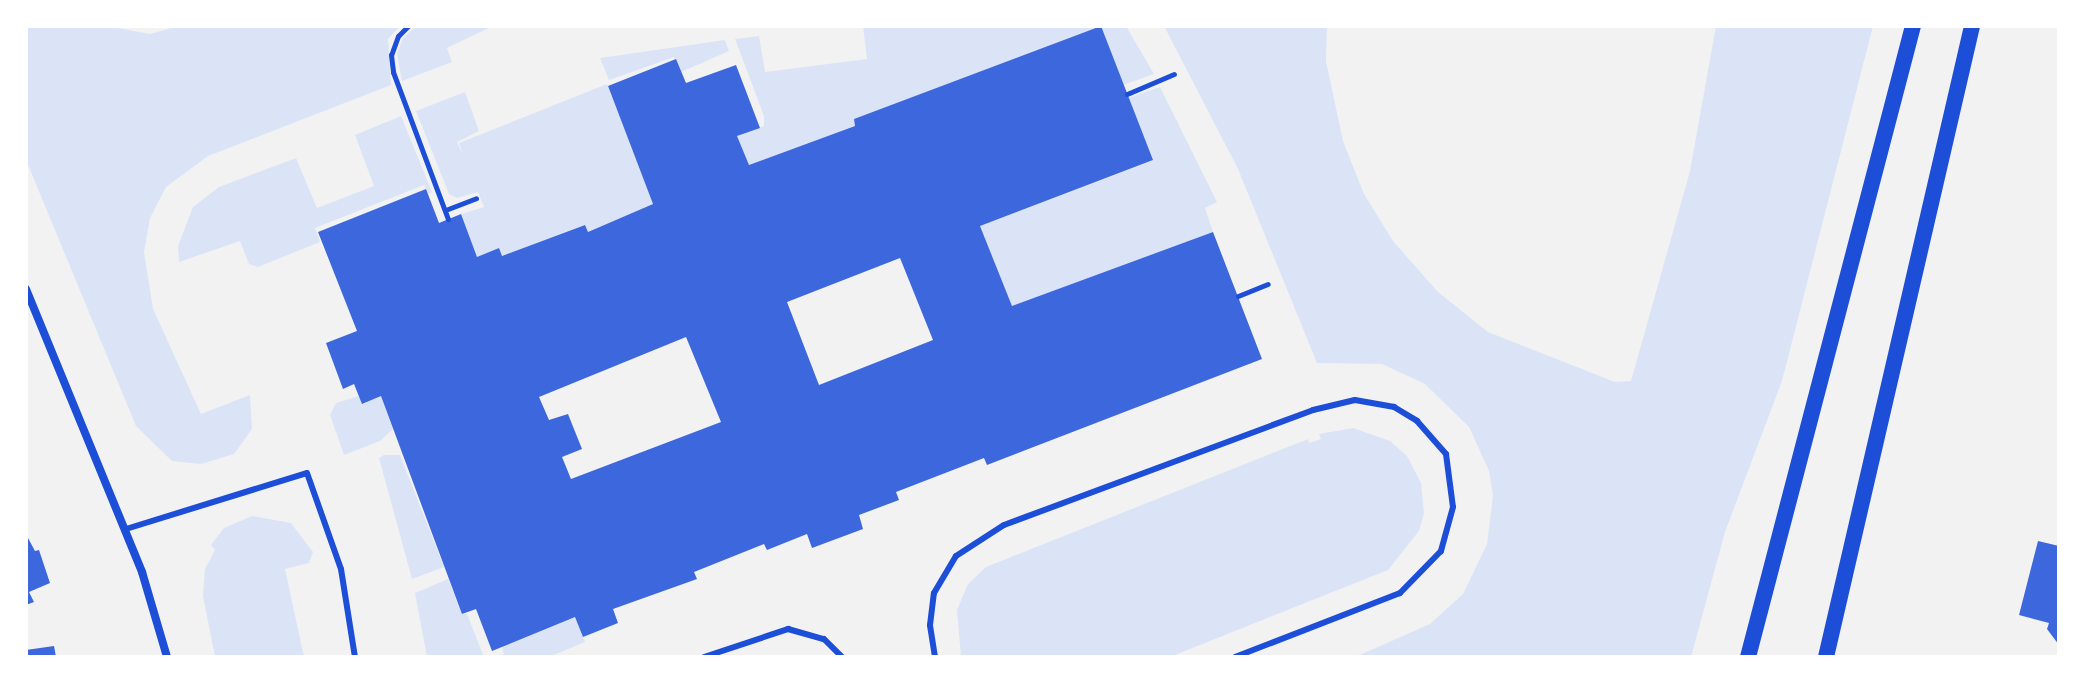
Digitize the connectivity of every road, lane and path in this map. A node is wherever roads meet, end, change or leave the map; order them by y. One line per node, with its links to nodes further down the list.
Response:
1 (408, 26): 7 (path)
2 (1913, 26): 19 (main road)
3 (1972, 26): 20 (main road)
4 (1174, 74): 5 (path)
5 (1127, 94)
6 (476, 198): 7 (path)
7 (448, 209): 8 (path)
8 (448, 219)
9 (1268, 284): 11 (path)
10 (26, 289): 12 (street)
11 (1238, 296)
12 (126, 529): 13 (street); 14 (lane)
13 (167, 657)
14 (355, 657)
15 (704, 657): 16 (lane)
16 (842, 657)
17 (935, 657): 18 (lane)
18 (1235, 657)
19 (1748, 657)
20 (1826, 657)

